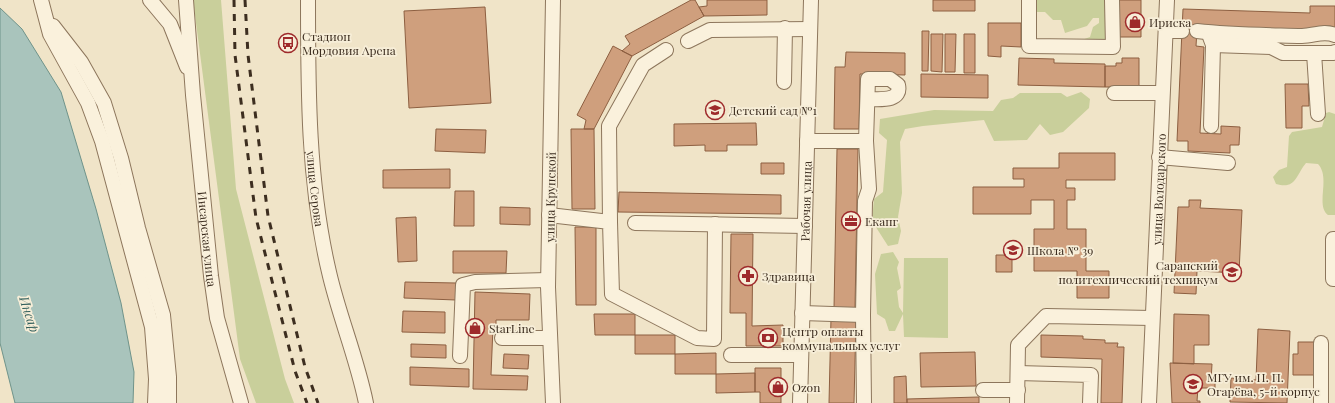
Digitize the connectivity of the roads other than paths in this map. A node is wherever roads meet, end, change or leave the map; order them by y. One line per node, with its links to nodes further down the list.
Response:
1 (41, 0): 10 (street)
2 (150, 0): 23 (street, Инсарская улица)
3 (186, 0): 23 (street, Инсарская улица)
4 (308, 0): 51 (street, улица Серова)
5 (553, 0): 34 (street, улица Крупской)
6 (811, 0): 12 (street, Рабочая улица)
7 (1030, 0): 8 (street)
8 (1112, 0)
9 (1167, 0): 13 (street, улица Володарского)
10 (45, 16): 57 (street); 58 (street)
11 (785, 28): 12 (street); 18 (street); 24 (street)
12 (810, 29): 30 (street, Рабочая улица)
13 (1166, 31): 14 (street); 26 (street, улица Володарского)
14 (1182, 31)
15 (1275, 35): 16 (street); 17 (street); 20 (street)
16 (1335, 35)
17 (1206, 36): 20 (street); 29 (street)
18 (688, 41)
19 (666, 50): 35 (street)
20 (1275, 50): 22 (street)
21 (1335, 52): 22 (street)
22 (1314, 53): 28 (street)
23 (192, 78): 56 (street, Инсарская улица)
24 (784, 82)
25 (1114, 93): 26 (street)
26 (1162, 93): 32 (street, улица Володарского)
27 (868, 99): 31 (street)
28 (1318, 114)
29 (1210, 126)
30 (807, 141): 31 (street); 38 (street, Рабочая улица)
31 (866, 141): 43 (street)
32 (1159, 157): 33 (street); 44 (street, улица Володарского)
33 (1228, 163)
34 (549, 215): 35 (street); 41 (street, улица Крупской)
35 (610, 222): 37 (street)
36 (635, 223): 37 (street)
37 (715, 224): 38 (street)
38 (804, 226): 42 (street, Рабочая улица)
39 (1335, 240): 40 (street)
40 (1335, 279)
41 (548, 280): 46 (street, улица Крупской); 50 (street)
42 (802, 313): 43 (street); 49 (street, Рабочая улица)
43 (863, 315): 62 (street)
44 (1152, 318): 52 (street); 64 (street, улица Володарского)
45 (502, 338): 46 (street)
46 (550, 338): 55 (street, улица Крупской)
47 (1321, 343): 65 (street)
48 (731, 355): 49 (street)
49 (802, 355): 61 (street, Рабочая улица)
50 (460, 356)
51 (360, 372): 59 (street, улица Серова); 60 (street, улица Серова)
52 (1018, 373): 54 (street); 63 (street)
53 (983, 390): 54 (street)
54 (1017, 396)
55 (551, 400)
56 (240, 401)
57 (155, 403)
58 (169, 403)
59 (366, 403)
60 (374, 403)
61 (800, 403)
62 (864, 403)
63 (1090, 403)
64 (1149, 403)
65 (1320, 403)

